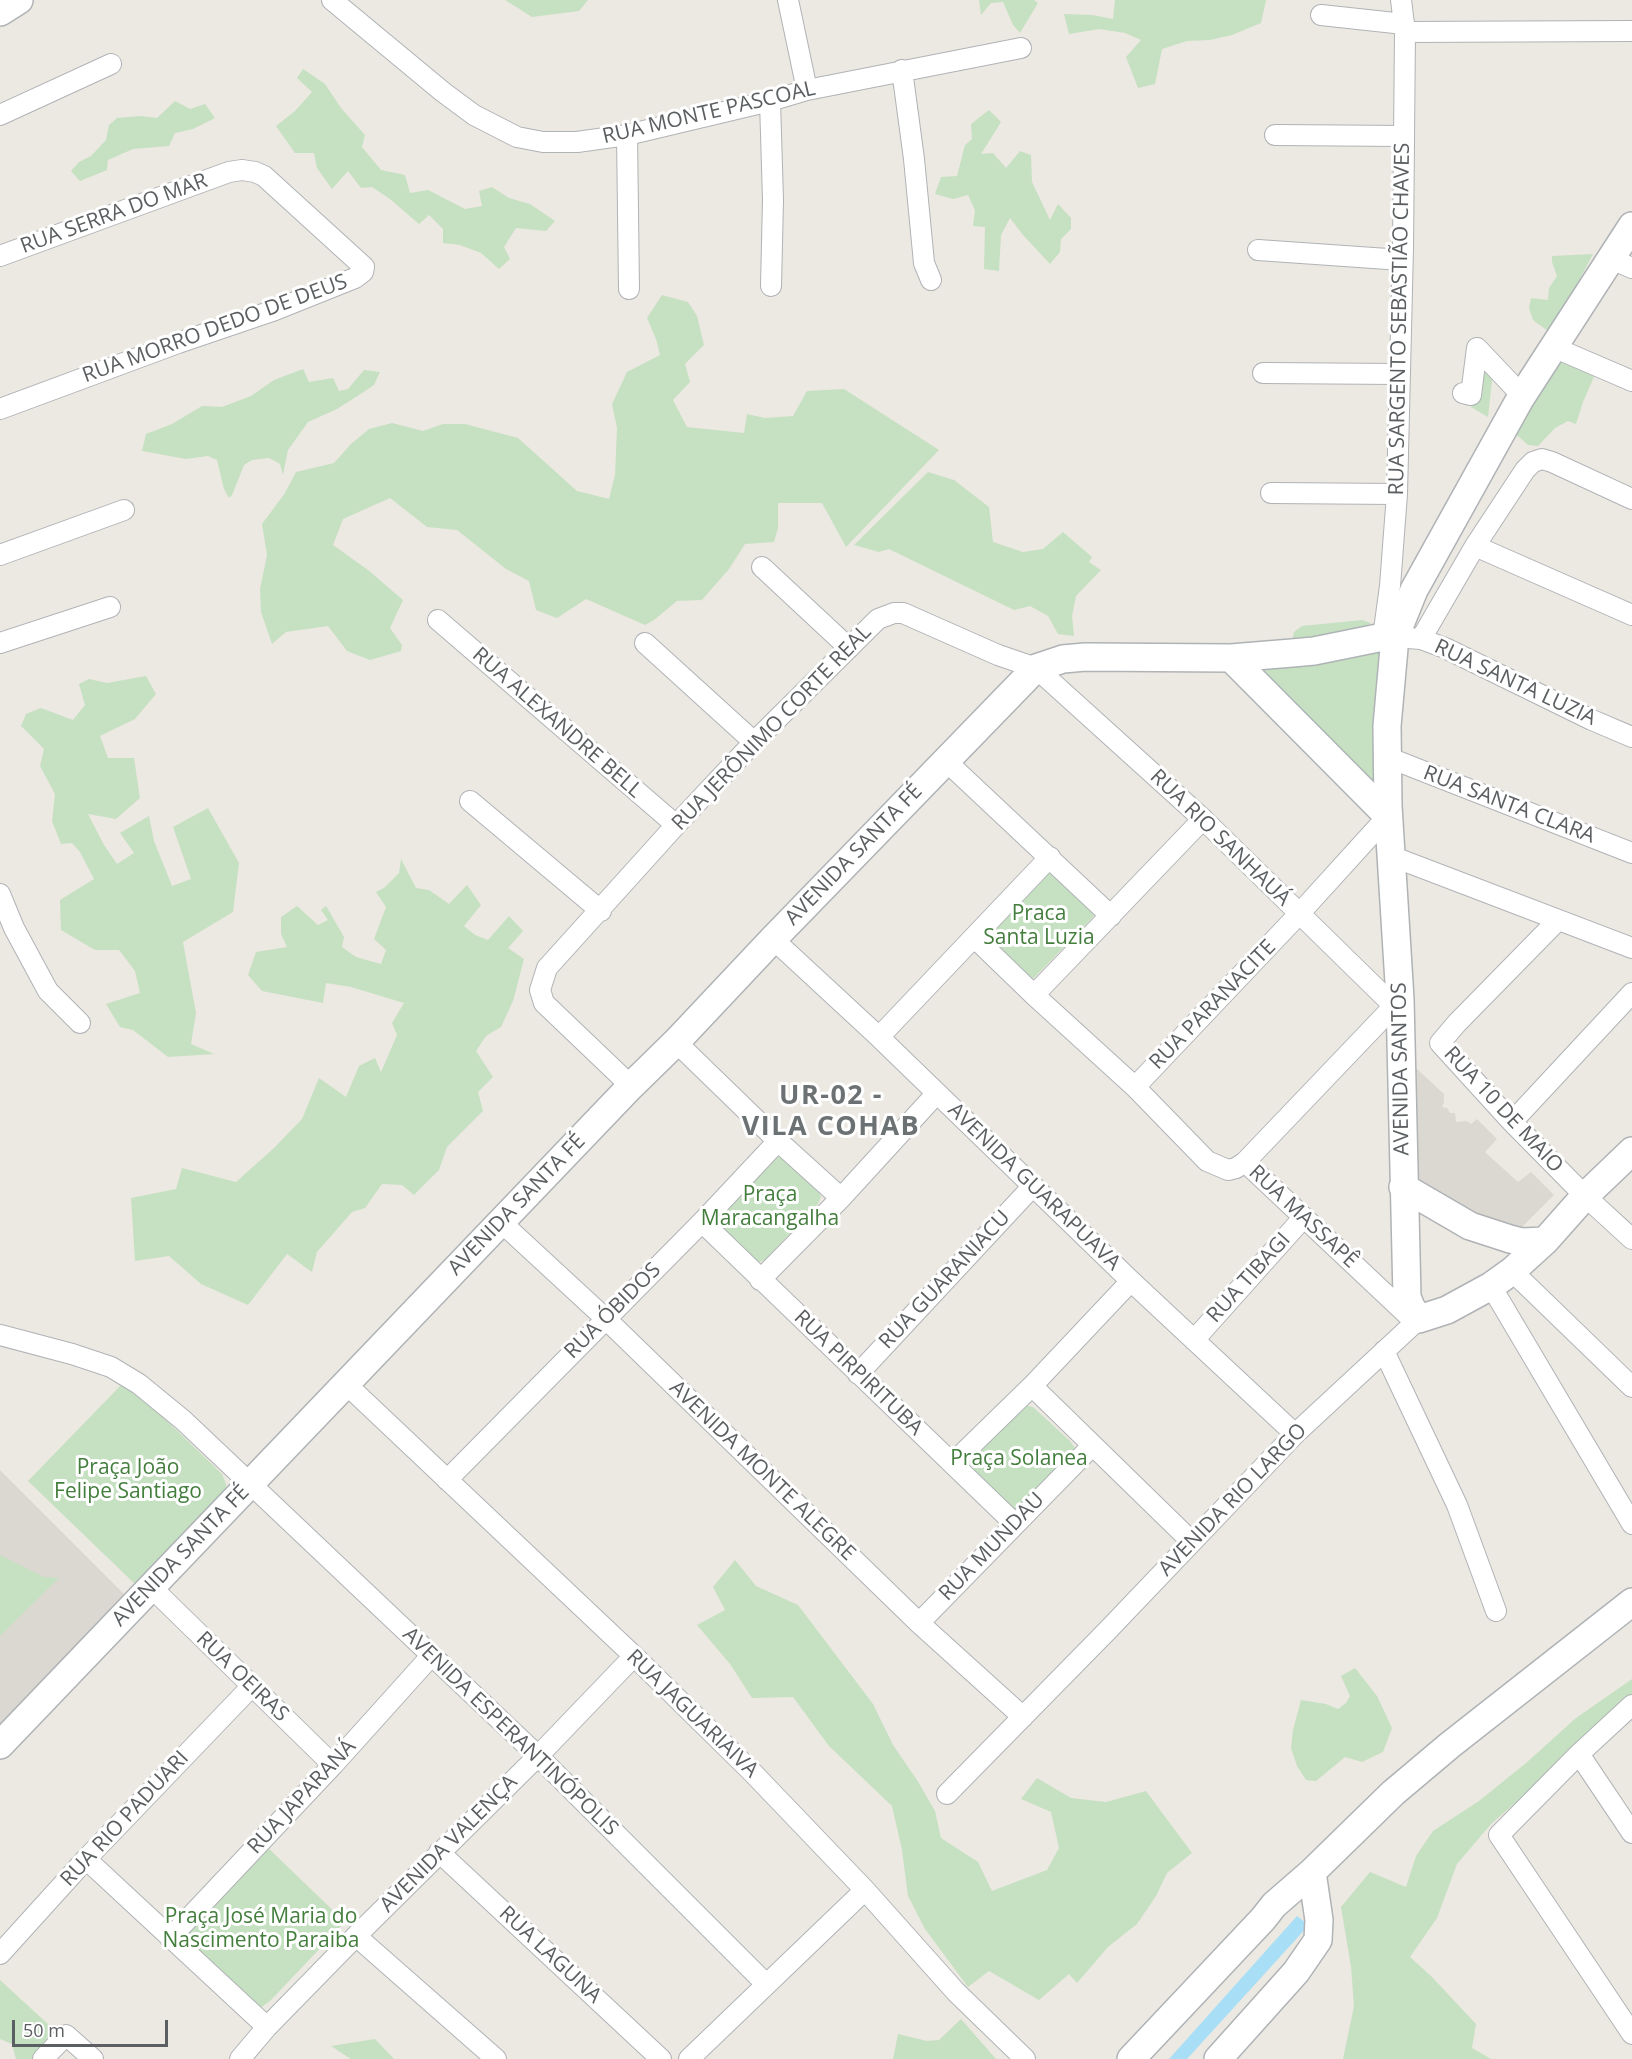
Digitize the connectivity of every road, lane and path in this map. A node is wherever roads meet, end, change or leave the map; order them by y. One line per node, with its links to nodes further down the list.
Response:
1 (20, 0): 5 (main road)
2 (332, 0): 15 (street, RUA MONTE PASCOAL)
3 (788, 0): 12 (street)
4 (1401, 0): 7 (street, RUA SARGENTO SEBASTIÃO CHAVES)
5 (0, 12)
6 (1321, 15): 7 (street)
7 (1404, 28): 8 (street); 17 (street, RUA SARGENTO SEBASTIÃO CHAVES)
8 (1632, 31)
9 (1021, 48): 11 (street, RUA MONTE PASCOAL)
10 (111, 64): 14 (street)
11 (902, 70): 12 (street, RUA MONTE PASCOAL); 24 (street)
12 (807, 90): 13 (street, RUA MONTE PASCOAL)
13 (770, 101): 15 (street, RUA MONTE PASCOAL); 25 (street)
14 (0, 115)
15 (627, 135): 26 (street)
16 (1275, 135): 17 (street)
17 (1404, 136): 22 (street, RUA SARGENTO SEBASTIÃO CHAVES)
18 (229, 172): 21 (street, RUA SERRA DO MAR); 33 (street, RUA MORRO DEDO DE DEUS)
19 (1632, 226): 23 (main road, AVENIDA SANTOS)
20 (1258, 250): 22 (street)
21 (0, 256)
22 (1402, 260): 29 (street, RUA SARGENTO SEBASTIÃO CHAVES)
23 (1621, 263): 27 (main road, AVENIDA SANTOS)
24 (931, 280)
25 (771, 286)
26 (629, 289)
27 (1553, 347): 30 (street); 44 (main road, AVENIDA SANTOS)
28 (1263, 374): 29 (street)
29 (1399, 374): 35 (street, RUA SARGENTO SEBASTIÃO CHAVES)
30 (1632, 381)
31 (1514, 387): 32 (street)
32 (1463, 393)
33 (0, 409)
34 (1271, 493): 35 (street)
35 (1397, 494): 44 (street, RUA SARGENTO SEBASTIÃO CHAVES)
36 (1632, 499): 38 (street)
37 (124, 510): 39 (street)
38 (1475, 546): 42 (street); 44 (street)
39 (0, 555)
40 (762, 567): 47 (street)
41 (110, 608): 45 (street)
42 (1632, 615)
43 (438, 620): 57 (street, RUA ALEXANDRE BELL)
44 (1400, 638): 48 (main road); 50 (street, RUA SANTA LUZIA); 52 (main road, AVENIDA SANTOS)
45 (0, 643)
46 (645, 643): 51 (street)
47 (849, 648): 49 (street, RUA JERÔNIMO CORTE REAL); 51 (street, RUA JERÔNIMO CORTE REAL)
48 (1232, 658): 49 (main road); 55 (main road)
49 (1036, 668): 53 (main road, AVENIDA SANTA FÉ); 56 (street, RUA RIO SANHAUÁ)
50 (1632, 737)
51 (754, 742): 57 (street, RUA JERÔNIMO CORTE REAL)
52 (1387, 757): 55 (main road, AVENIDA SANTOS); 58 (street, RUA SANTA CLARA)
53 (946, 761): 60 (street); 67 (main road, AVENIDA SANTA FÉ)
54 (470, 801): 62 (street)
55 (1388, 816): 59 (main road, AVENIDA SANTOS); 63 (street, RUA PARANACITE)
56 (1203, 819): 63 (street, RUA RIO SANHAUÁ); 64 (street)
57 (676, 825): 62 (street, RUA JERÔNIMO CORTE REAL)
58 (1632, 853)
59 (1391, 856): 65 (street); 71 (main road, AVENIDA SANTOS)
60 (1050, 857): 64 (street); 66 (street)
61 (0, 894): 72 (street)
62 (601, 911): 75 (street, RUA JERÔNIMO CORTE REAL)
63 (1299, 914): 71 (street, RUA RIO SANHAUÁ); 76 (street, RUA PARANACITE)
64 (1111, 916): 70 (street)
65 (1558, 920): 68 (street); 78 (street, RUA 10 DE MAIO)
66 (974, 937): 70 (street, RUA MASSAPÊ); 73 (street)
67 (773, 939): 73 (street, AVENIDA GUARAPUAVA); 74 (main road, AVENIDA SANTA FÉ)
68 (1632, 948)
69 (1632, 993): 78 (street)
70 (1034, 995): 76 (street, RUA MASSAPÊ)
71 (1397, 1003): 81 (street); 83 (main road, AVENIDA SANTOS)
72 (80, 1023)
73 (879, 1037): 77 (street, AVENIDA GUARAPUAVA)
74 (676, 1042): 75 (main road, AVENIDA SANTA FÉ); 79 (street)
75 (631, 1086): 88 (main road, AVENIDA SANTA FÉ)
76 (1135, 1087): 81 (street, RUA MASSAPÊ)
77 (936, 1093): 82 (street, AVENIDA GUARAPUAVA); 85 (street)
78 (1512, 1122): 84 (street, RUA 10 DE MAIO)
79 (778, 1141): 85 (street); 87 (street, RUA ÓBIDOS)
80 (1632, 1151): 84 (main road, AVENIDA RIO LARGO)
81 (1245, 1162): 86 (street, RUA MASSAPÊ)
82 (1033, 1186): 93 (street, AVENIDA GUARAPUAVA); 99 (street, RUA GUARANIACU)
83 (1403, 1187): 90 (main road); 95 (main road, AVENIDA SANTOS)
84 (1586, 1196): 89 (street, RUA 10 DE MAIO); 90 (main road, AVENIDA RIO LARGO)
85 (840, 1198): 92 (street)
86 (1304, 1217): 95 (street, RUA MASSAPÊ); 97 (street, RUA TIBAGI)
87 (702, 1222): 92 (street, RUA PIRPIRITUBA); 94 (street, RUA ÓBIDOS)
88 (502, 1223): 94 (street, AVENIDA MONTE ALEGRE); 100 (main road, AVENIDA SANTA FÉ)
89 (1632, 1239)
90 (1545, 1241): 91 (main road, AVENIDA RIO LARGO)
91 (1501, 1278): 95 (main road, AVENIDA RIO LARGO); 102 (street); 109 (street)
92 (760, 1280): 99 (street, RUA PIRPIRITUBA)
93 (1131, 1281): 97 (street, AVENIDA GUARAPUAVA); 101 (street)
94 (606, 1319): 106 (street, RUA ÓBIDOS); 114 (street, AVENIDA MONTE ALEGRE)
95 (1417, 1321): 98 (street, AVENIDA RIO LARGO)
96 (0, 1335): 107 (street, AVENIDA ESPERANTINÓPOLIS)
97 (1194, 1340): 103 (street, AVENIDA GUARAPUAVA)
98 (1384, 1352): 103 (street, AVENIDA RIO LARGO); 113 (street)
99 (858, 1374): 105 (street, RUA PIRPIRITUBA)
100 (345, 1383): 106 (street, RUA JAGUARIAIVA); 107 (main road, AVENIDA SANTA FÉ)
101 (1032, 1386): 104 (street); 105 (street)
102 (1632, 1387)
103 (1295, 1434): 110 (street, AVENIDA RIO LARGO)
104 (1092, 1446): 108 (street, RUA MUNDAU); 110 (street)
105 (953, 1463): 108 (street, RUA PIRPIRITUBA)
106 (447, 1480): 116 (street, RUA JAGUARIAIVA)
107 (251, 1484): 111 (main road, AVENIDA SANTA FÉ); 115 (street, AVENIDA ESPERANTINÓPOLIS)
108 (1014, 1523): 114 (street, RUA MUNDAU)
109 (1632, 1524)
110 (1192, 1542): 119 (street, AVENIDA RIO LARGO)
111 (152, 1588): 117 (street, RUA OEIRAS); 120 (main road, AVENIDA SANTA FÉ)
112 (1632, 1602): 128 (main road)
113 (1496, 1611)
114 (919, 1623): 119 (street, AVENIDA MONTE ALEGRE)
115 (432, 1655): 122 (street, AVENIDA ESPERANTINÓPOLIS); 123 (street, RUA JAPARANÁ)
116 (634, 1656): 122 (street, AVENIDA VALENÇA); 129 (street, RUA JAGUARIAIVA)
117 (252, 1686): 123 (street, RUA OEIRAS); 127 (street, RUA RIO PADUARI)
118 (1632, 1705): 121 (street)
119 (1023, 1717): 124 (street, AVENIDA RIO LARGO)
120 (0, 1745)
121 (1579, 1754): 125 (street); 135 (street)
122 (538, 1756): 126 (street, AVENIDA VALENÇA); 133 (street, AVENIDA ESPERANTINÓPOLIS)
123 (333, 1765): 131 (street, RUA JAPARANÁ)
124 (947, 1794)
125 (1632, 1833)
126 (439, 1852): 130 (street, AVENIDA VALENÇA); 140 (street, RUA LAGUNA)
127 (86, 1859): 131 (street); 132 (street, RUA RIO PADUARI)
128 (1312, 1872): 143 (main road); 144 (main road)
129 (865, 1890): 133 (street); 142 (street, RUA JAGUARIAIVA)
130 (356, 1936): 134 (street, AVENIDA VALENÇA); 139 (street)
131 (170, 1938): 134 (street)
132 (0, 1954)
133 (766, 1984): 141 (street)
134 (267, 2027): 138 (street, AVENIDA VALENÇA)
135 (1632, 2034)
136 (44, 2059): 137 (street)
137 (93, 2059)
138 (240, 2059)
139 (496, 2059)
140 (661, 2059)
141 (689, 2059)
142 (1025, 2059)
143 (1131, 2059)
144 (1218, 2059)

